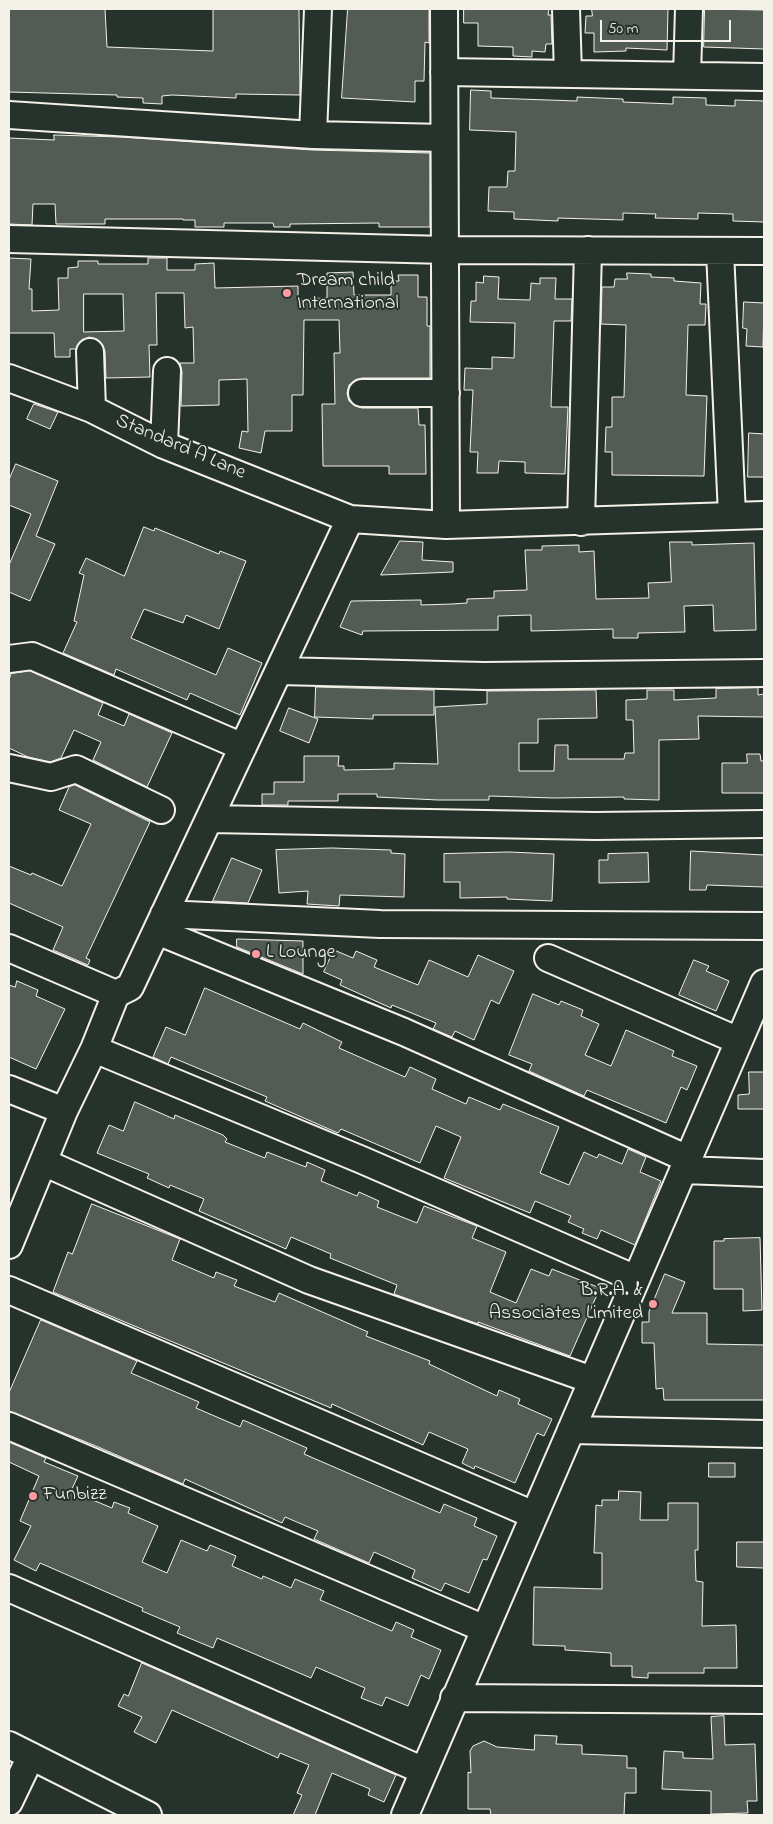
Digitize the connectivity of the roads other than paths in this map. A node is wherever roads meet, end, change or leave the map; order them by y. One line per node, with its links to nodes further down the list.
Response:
1 (318, 9): 10 (street)
2 (444, 9): 5 (street)
3 (566, 9): 6 (street)
4 (689, 9): 7 (street)
5 (444, 72): 6 (street); 11 (street)
6 (568, 74): 7 (street)
7 (687, 76): 8 (street)
8 (764, 77)
9 (9, 115): 10 (street)
10 (313, 135): 11 (street)
11 (444, 138): 13 (street)
12 (9, 239): 13 (street)
13 (446, 250): 14 (street); 21 (street)
14 (588, 250): 15 (street); 27 (street)
15 (720, 251): 16 (street); 24 (street)
16 (764, 251)
17 (90, 352): 22 (street)
18 (167, 371): 23 (street)
19 (9, 378): 22 (street, Standard A Lane)
20 (362, 393): 21 (street)
21 (446, 393): 28 (street)
22 (92, 409): 23 (street, Standard A Lane)
23 (164, 444): 26 (street, Standard A Lane)
24 (732, 515): 25 (street, Standard A Lane); 27 (street, Standard A Lane)
25 (764, 515)
26 (350, 519): 28 (street, Standard A Lane); 30 (street)
27 (581, 522): 28 (street, Standard A Lane)
28 (446, 525)
29 (9, 658): 32 (street)
30 (279, 671): 31 (street); 32 (street)
31 (764, 673)
32 (243, 747): 35 (street)
33 (9, 768): 34 (street)
34 (161, 810)
35 (209, 819): 36 (street); 37 (street)
36 (764, 824)
37 (161, 923): 38 (street); 42 (street); 48 (street)
38 (764, 926)
39 (9, 948): 42 (street)
40 (548, 958): 43 (street)
41 (764, 983): 43 (street)
42 (116, 994): 44 (street)
43 (739, 1041): 48 (street)
44 (94, 1048): 46 (street); 51 (street)
45 (9, 1090): 46 (street)
46 (64, 1111): 47 (street)
47 (43, 1162): 50 (street); 53 (street)
48 (686, 1164): 49 (street); 51 (street)
49 (764, 1173)
50 (9, 1245)
51 (636, 1279): 53 (street)
52 (9, 1290): 57 (street)
53 (592, 1380): 55 (street)
54 (9, 1426): 59 (street)
55 (571, 1430): 56 (street); 57 (street)
56 (764, 1434)
57 (534, 1515): 59 (street)
58 (9, 1588): 63 (street)
59 (485, 1629): 60 (street)
60 (454, 1698): 61 (street); 63 (street)
61 (764, 1700)
62 (20, 1751): 64 (street); 65 (street)
63 (424, 1771): 66 (street)
64 (9, 1802)
65 (148, 1815)
66 (405, 1815)

